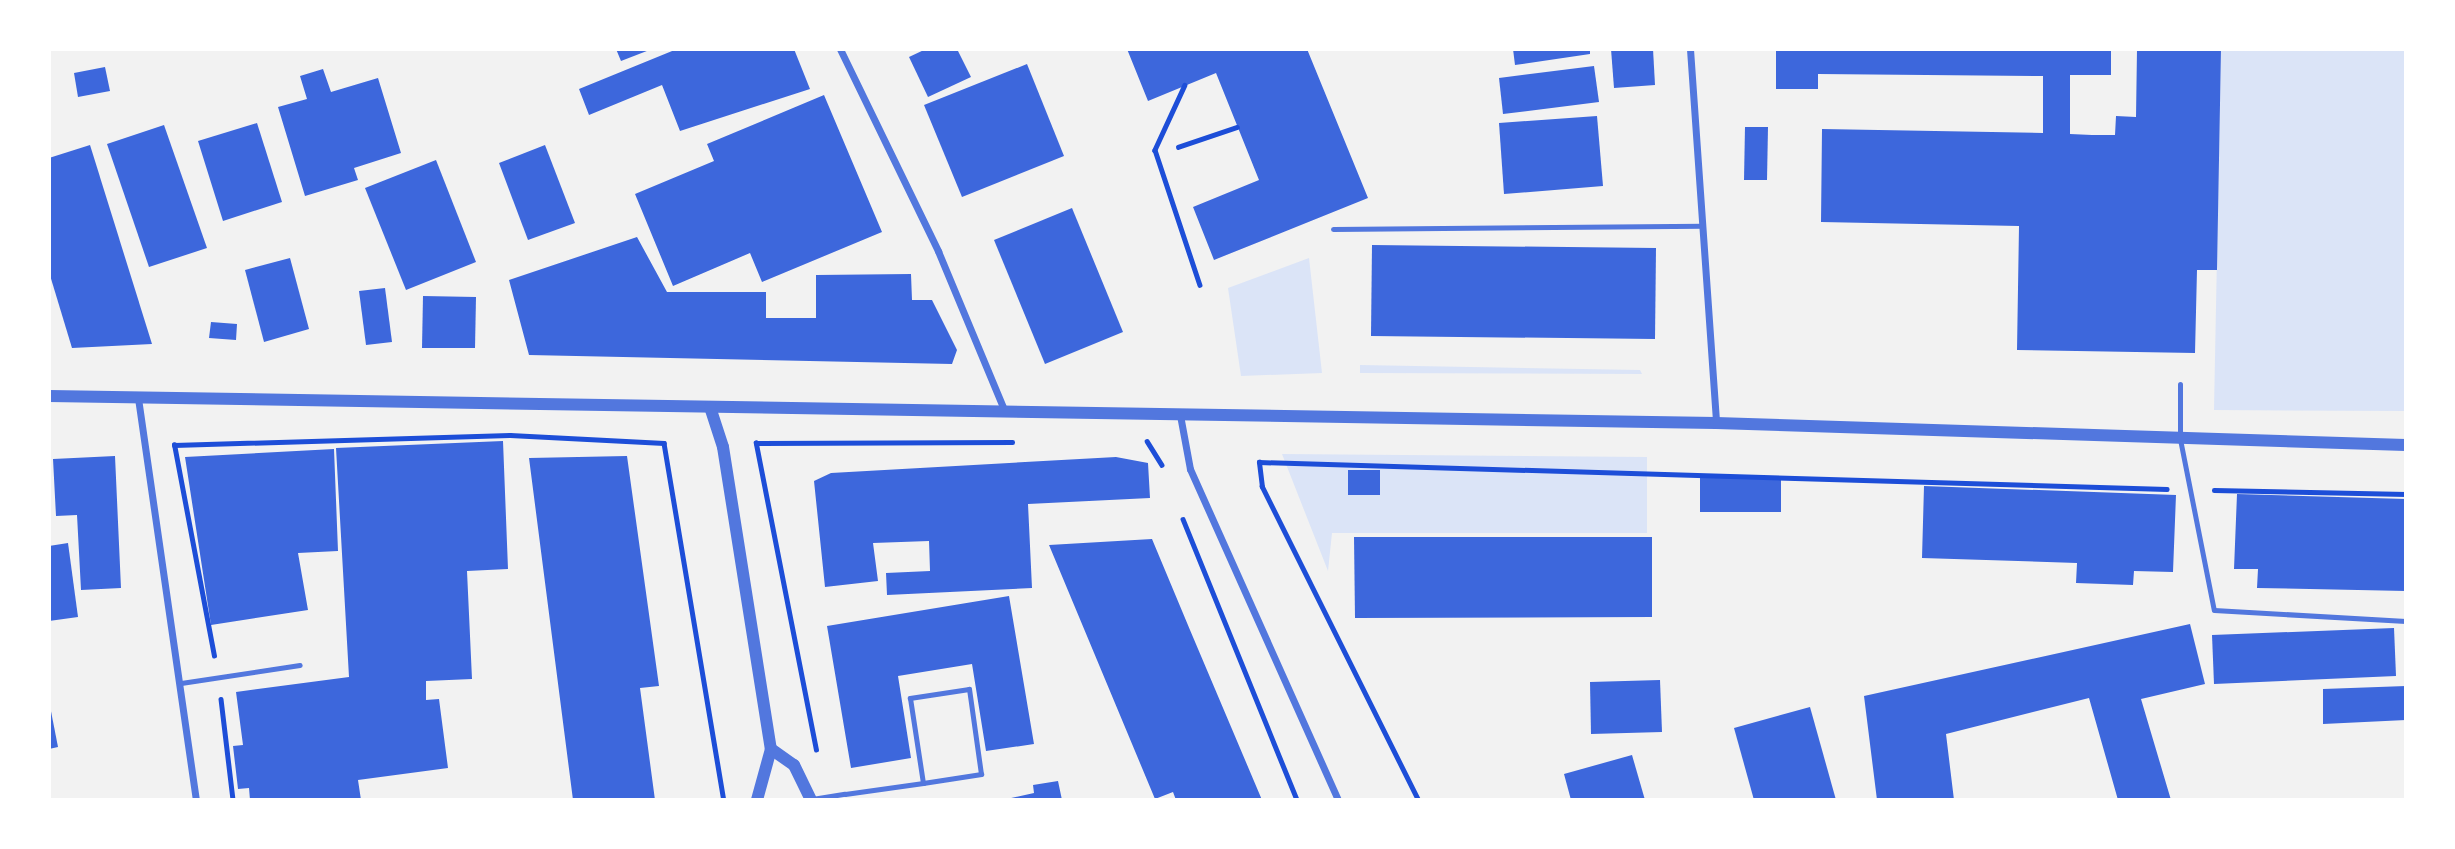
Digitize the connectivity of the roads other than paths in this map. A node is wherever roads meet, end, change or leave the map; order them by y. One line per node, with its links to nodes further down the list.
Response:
1 (840, 49): 9 (street)
2 (1690, 49): 3 (street)
3 (1703, 226): 4 (lane); 11 (street)
4 (1333, 229)
5 (2180, 384): 12 (lane)
6 (49, 397): 7 (street)
7 (138, 398): 8 (street); 16 (street)
8 (710, 407): 9 (street); 17 (street)
9 (1005, 412): 10 (street)
10 (1180, 415): 11 (street); 22 (street)
11 (1716, 423): 12 (street)
12 (2180, 439): 13 (street); 14 (lane)
13 (2406, 445)
14 (2406, 621)
15 (300, 665): 16 (lane)
16 (181, 683): 20 (street)
17 (771, 749): 19 (street); 21 (street)
18 (923, 783): 18 (lane); 19 (lane)
19 (811, 799)
20 (196, 800)
21 (757, 800)
22 (1338, 800)

